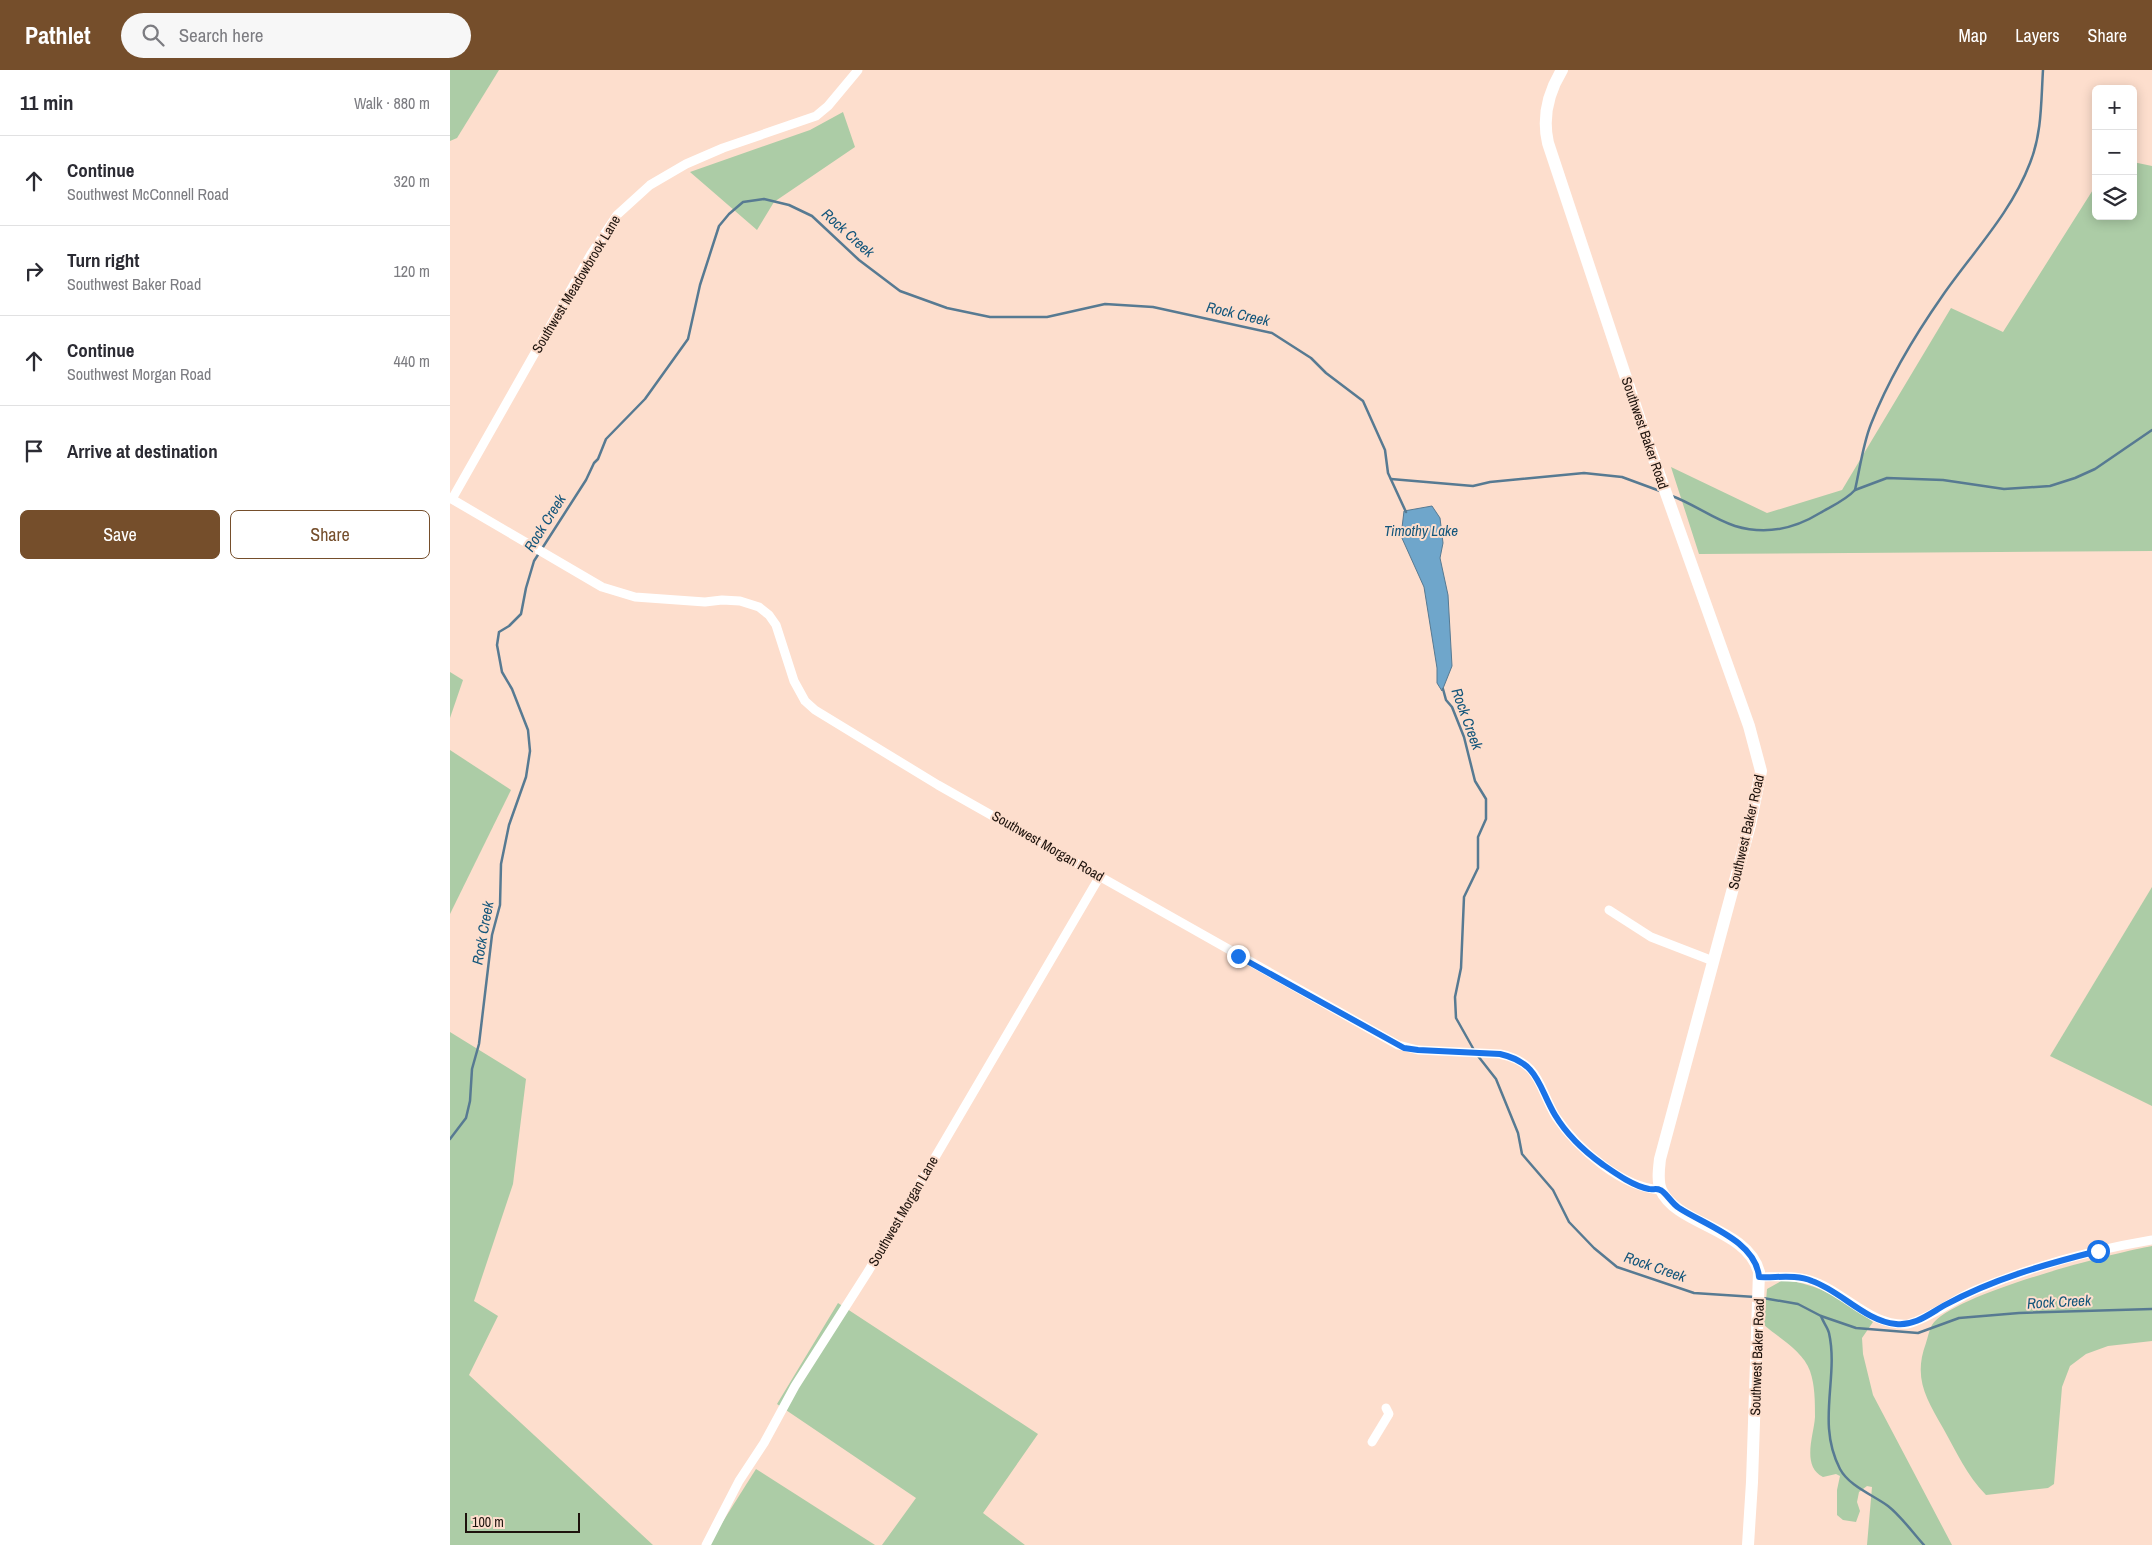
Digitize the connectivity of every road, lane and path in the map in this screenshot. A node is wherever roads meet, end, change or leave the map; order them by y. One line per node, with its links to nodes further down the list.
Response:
1 (858, 70): 3 (street, Southwest Meadowbrook Lane)
2 (1562, 70): 6 (main road, Southwest Baker Road)
3 (451, 498): 4 (street, Southwest Morgan Road)
4 (1100, 876): 7 (street, Southwest Morgan Road); 12 (street, Southwest Morgan Lane)
5 (1609, 910): 6 (street)
6 (1713, 961): 7 (main road, Southwest Baker Road)
7 (1661, 1190): 9 (main road, Southwest Baker Road)
8 (2152, 1240): 9 (street)
9 (1759, 1277): 13 (main road, Southwest Baker Road)
10 (1386, 1408): 11 (street)
11 (1372, 1442)
12 (706, 1545)
13 (1748, 1545)

